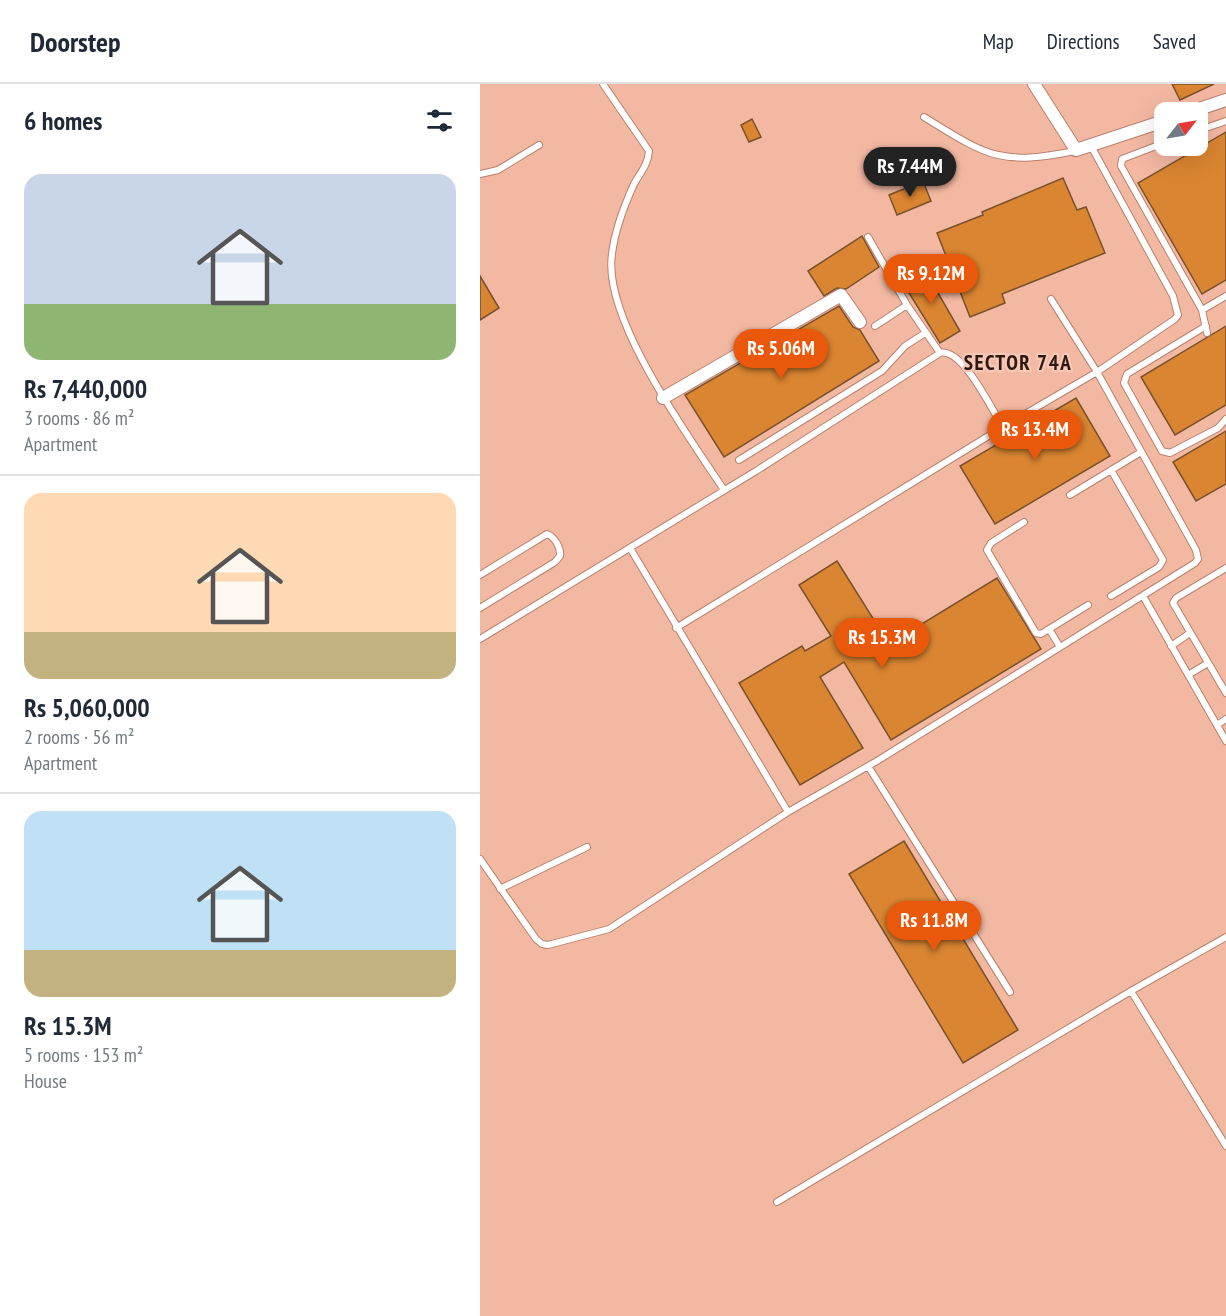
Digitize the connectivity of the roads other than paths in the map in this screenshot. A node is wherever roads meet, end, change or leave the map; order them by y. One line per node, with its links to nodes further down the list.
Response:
1 (603, 84): 24 (lane)
2 (1034, 84): 12 (street)
3 (1226, 100): 4 (street)
4 (1208, 106)
5 (924, 117): 12 (lane)
6 (1226, 121): 8 (lane)
7 (1154, 124): 10 (street)
8 (1208, 127)
9 (539, 145): 13 (lane)
10 (1090, 146): 12 (street); 23 (lane)
11 (1154, 147): 18 (lane)
12 (1076, 150)
13 (480, 174)
14 (868, 237): 17 (lane)
15 (1226, 296): 18 (lane)
16 (1050, 299): 23 (lane)
17 (907, 305): 20 (lane); 21 (lane)
18 (1202, 310): 25 (lane)
19 (860, 322): 24 (street)
20 (875, 326)
21 (925, 333): 22 (lane); 28 (lane)
22 (940, 353): 26 (lane); 30 (lane)
23 (1097, 372): 26 (lane); 27 (lane)
24 (663, 398): 30 (lane)
25 (1226, 420)
26 (1003, 427): 40 (lane)
27 (1141, 452): 29 (lane); 37 (lane)
28 (739, 460)
29 (1111, 470): 31 (lane); 36 (lane)
30 (724, 490): 33 (lane)
31 (1070, 495)
32 (1024, 522): 41 (lane)
33 (630, 548): 40 (lane); 43 (lane)
34 (1226, 568): 42 (lane)
35 (480, 575): 39 (lane)
36 (1112, 596)
37 (1143, 596): 44 (lane); 45 (lane)
38 (1088, 605): 41 (lane)
39 (480, 608)
40 (676, 628): 53 (lane)
41 (1049, 629): 45 (lane)
42 (1191, 633): 44 (lane); 46 (lane)
43 (480, 639)
44 (1171, 645): 47 (lane)
45 (1060, 647): 52 (lane)
46 (1208, 663): 47 (lane); 48 (lane)
47 (1188, 675): 50 (lane)
48 (1226, 693)
49 (1226, 719): 50 (lane)
50 (1217, 725): 51 (lane)
51 (1226, 741)
52 (868, 766): 53 (lane); 59 (lane)
53 (788, 812): 56 (lane)
54 (587, 847): 56 (lane)
55 (480, 859): 56 (lane)
56 (500, 889)
57 (1226, 937): 58 (lane)
58 (1131, 991): 60 (lane); 61 (lane)
59 (1010, 992)
60 (1226, 1146)
61 (777, 1202)

